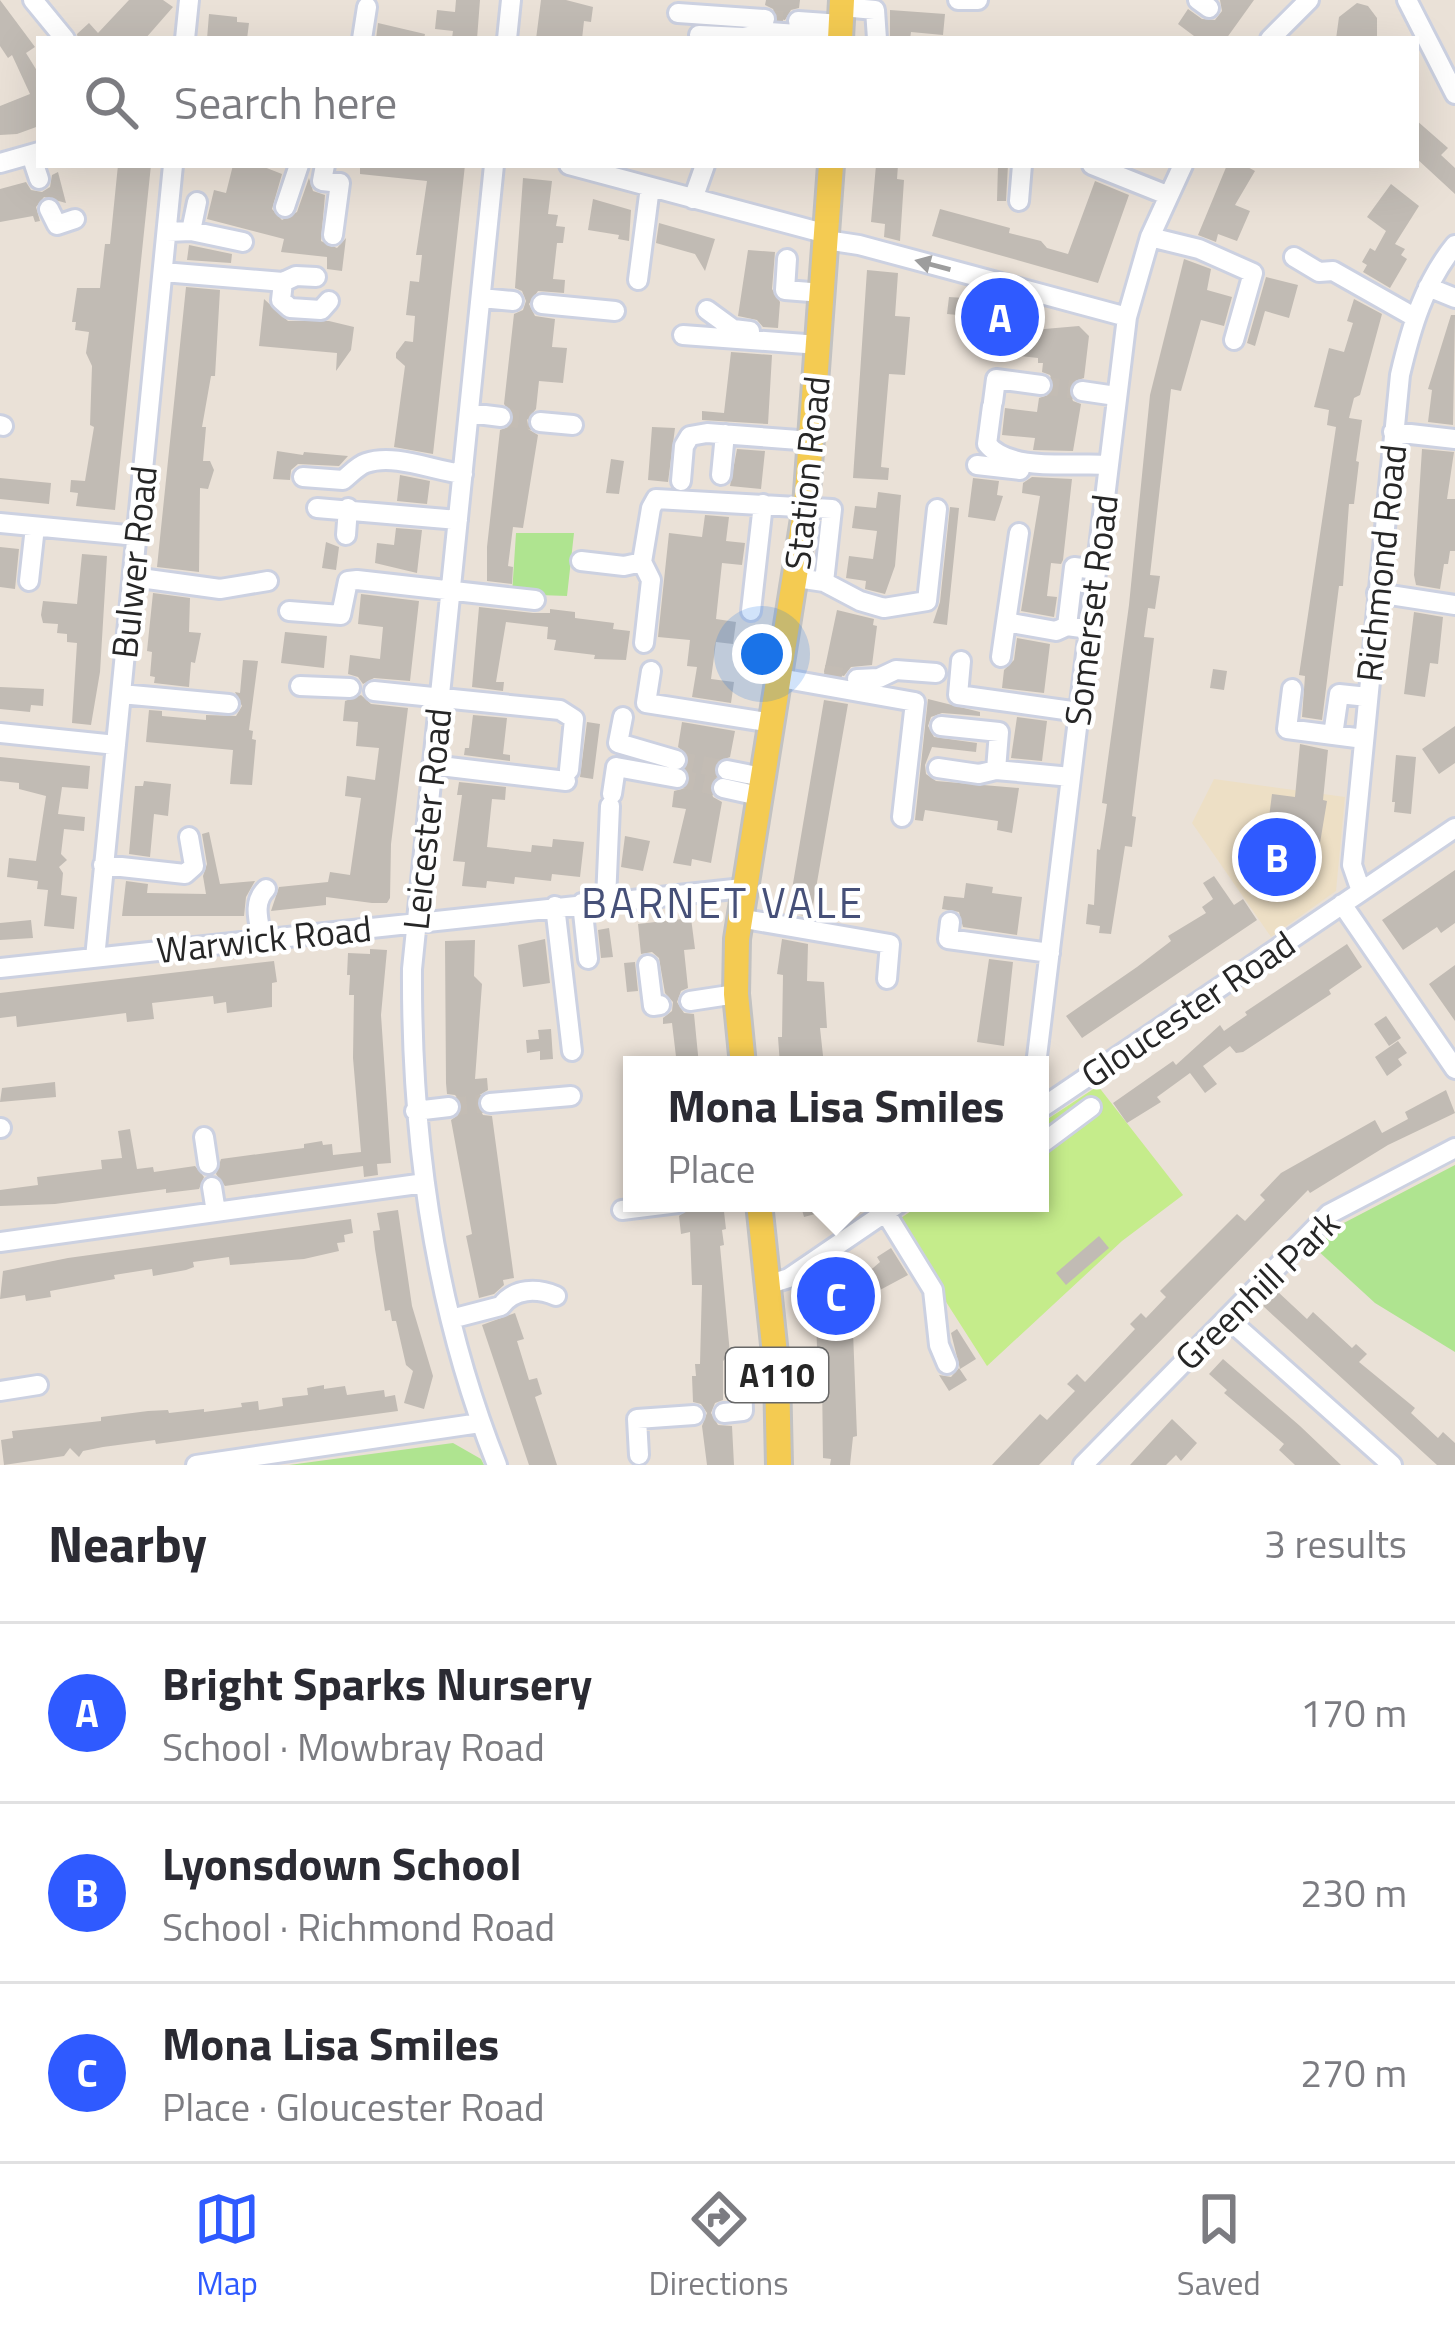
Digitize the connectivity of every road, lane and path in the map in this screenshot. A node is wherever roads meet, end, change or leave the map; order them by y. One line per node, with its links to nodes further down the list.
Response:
1 (33, 0): 14 (street)
2 (189, 0): 15 (street)
3 (512, 0): 17 (street)
4 (958, 0): 5 (street)
5 (978, 0)
6 (1407, 0): 22 (street)
7 (1299, 3): 21 (street)
8 (367, 8): 16 (street)
9 (678, 13): 10 (street)
10 (764, 19)
11 (798, 21): 12 (street)
12 (841, 21): 19 (street); 20 (street)
13 (699, 35): 18 (street)
14 (63, 36)
15 (185, 36)
16 (362, 36)
17 (507, 36)
18 (714, 36)
19 (752, 36)
20 (877, 36)
21 (1272, 36)
22 (1420, 36): 23 (street)
23 (1447, 58): 24 (street)
24 (1455, 94)
25 (35, 154): 26 (street)
26 (0, 163)
27 (37, 168): 38 (street)
28 (173, 168): 48 (street, Bulwer Road)
29 (298, 168): 44 (street)
30 (324, 168): 49 (street)
31 (494, 168): 62 (street, Leicester Road)
32 (580, 168): 39 (street)
33 (704, 168): 41 (street)
34 (831, 168): 50 (main road, Station Road)
35 (1022, 168): 42 (street)
36 (1100, 168): 40 (street)
37 (1181, 168): 40 (street, Somerset Road)
38 (39, 179)
39 (650, 188): 41 (street); 58 (street)
40 (1167, 195): 51 (street, Somerset Road)
41 (693, 199): 50 (street)
42 (1019, 200)
43 (197, 202): 47 (street)
44 (286, 207)
45 (49, 209): 46 (street)
46 (75, 219)
47 (191, 231): 48 (street); 52 (street)
48 (167, 232): 56 (street, Bulwer Road)
49 (333, 235)
50 (826, 237): 61 (main road, Station Road); 69 (street, one-way to 50)
51 (1150, 237): 69 (street, Somerset Road); 72 (street)
52 (243, 242)
53 (1455, 245): 60 (street, Richmond Road)
54 (1294, 257): 70 (street)
55 (787, 259): 61 (street)
56 (163, 272): 59 (street); 101 (street, Bulwer Road)
57 (316, 277): 59 (street)
58 (638, 280)
59 (283, 282): 64 (street)
60 (1428, 287): 63 (street); 70 (street, Richmond Road)
61 (823, 293): 73 (main road, Station Road)
62 (481, 298): 65 (street); 77 (street, Leicester Road)
63 (1455, 298)
64 (329, 301)
65 (513, 301)
66 (542, 304): 68 (street)
67 (707, 310): 73 (street)
68 (615, 311)
69 (1127, 317): 76 (street, Somerset Road)
70 (1416, 318): 82 (street, Richmond Road)
71 (683, 335): 73 (street)
72 (1234, 340)
73 (819, 341): 83 (main road, Station Road)
74 (1041, 385): 86 (street)
75 (1082, 391): 76 (street)
76 (1116, 396): 86 (street, Somerset Road)
77 (469, 413): 78 (street); 87 (street, Leicester Road)
78 (501, 417)
79 (540, 422): 80 (street)
80 (573, 425)
81 (723, 429): 83 (street); 88 (street); 90 (street)
82 (1394, 432): 84 (street); 112 (street, Richmond Road)
83 (812, 436): 92 (main road, Station Road)
84 (1455, 439)
85 (977, 465): 86 (street)
86 (1108, 472): 105 (street, Somerset Road)
87 (463, 474): 89 (street); 96 (street, Leicester Road)
88 (721, 475)
89 (303, 477)
90 (681, 481)
91 (763, 504): 92 (street); 103 (street); 116 (street)
92 (806, 506): 107 (main road, Station Road); 110 (street)
93 (317, 508): 94 (street)
94 (348, 508): 96 (street); 100 (street)
95 (937, 509): 110 (street)
96 (458, 520): 111 (street, Leicester Road)
97 (0, 524): 98 (street)
98 (35, 527): 101 (street); 108 (street)
99 (1019, 532): 117 (street)
100 (346, 535)
101 (137, 536): 106 (street, Bulwer Road)
102 (581, 561): 103 (street)
103 (642, 562): 120 (street)
104 (345, 568): 111 (street)
105 (1096, 569): 118 (street); 119 (street, Somerset Road)
106 (133, 577): 109 (street); 132 (street, Bulwer Road)
107 (797, 578): 110 (street); 124 (main road, Station Road)
108 (29, 581)
109 (268, 581)
110 (824, 582)
111 (451, 586): 113 (street); 115 (street); 134 (street, Leicester Road)
112 (1377, 593): 114 (street); 133 (street, Richmond Road)
113 (535, 600)
114 (1455, 605)
115 (289, 611)
116 (751, 611)
117 (1006, 622): 118 (street); 121 (street)
118 (1067, 626): 119 (street)
119 (1089, 629): 136 (street, Somerset Road)
120 (644, 643)
121 (1001, 658)
122 (961, 661): 136 (street)
123 (651, 671): 138 (street)
124 (781, 672): 125 (street); 138 (main road, Station Road); 150 (street)
125 (824, 674)
126 (936, 674): 127 (street)
127 (856, 679)
128 (300, 686): 129 (street)
129 (350, 688)
130 (1292, 689): 141 (street)
131 (374, 691): 134 (street)
132 (121, 694): 135 (street); 143 (street, Bulwer Road)
133 (1368, 697): 141 (street); 142 (street, Richmond Road)
134 (439, 698): 144 (street, Leicester Road); 144 (street)
135 (229, 704)
136 (1079, 712): 147 (street, Somerset Road)
137 (623, 717): 157 (street)
138 (772, 723): 149 (main road, Station Road)
139 (941, 726): 146 (street)
140 (0, 734): 143 (street)
141 (1333, 735): 142 (street)
142 (1364, 739): 156 (street, Richmond Road)
143 (116, 745): 153 (street, Bulwer Road)
144 (432, 765): 162 (street, Leicester Road)
145 (938, 768): 146 (street)
146 (996, 770): 147 (street)
147 (1071, 776): 165 (street, Somerset Road)
148 (725, 779): 149 (street)
149 (761, 786): 155 (main road, Station Road)
150 (902, 817)
151 (1455, 828): 156 (street, Gloucester Road)
152 (190, 837): 153 (street)
153 (103, 865): 166 (street, Bulwer Road)
154 (266, 889): 164 (street)
155 (742, 889): 157 (street, Warwick Road); 161 (main road, Station Road)
156 (1361, 891): 159 (street, Gloucester Road)
157 (606, 900): 158 (street, Warwick Road)
158 (582, 903): 160 (street, Warwick Road); 167 (street)
159 (1342, 904): 177 (street); 179 (street, Gloucester Road)
160 (555, 906): 162 (street, Warwick Road); 174 (street)
161 (740, 918): 170 (street); 171 (main road, Station Road)
162 (417, 922): 164 (street, Warwick Road); 183 (street, Leicester Road)
163 (950, 922): 165 (street)
164 (262, 939): 166 (street, Warwick Road)
165 (1051, 953): 176 (street, Somerset Road)
166 (95, 958): 169 (street, Warwick Road)
167 (588, 959)
168 (648, 964): 173 (street)
169 (0, 968)
170 (887, 979)
171 (736, 994): 172 (street); 175 (main road, Station Road)
172 (690, 1001)
173 (660, 1005)
174 (572, 1051)
175 (742, 1056)
176 (1037, 1056)
177 (1455, 1069)
178 (571, 1096): 180 (street)
179 (1049, 1100)
180 (490, 1103)
181 (449, 1107): 183 (street)
182 (1090, 1107): 185 (street)
183 (415, 1111): 188 (street, Leicester Road)
184 (204, 1137): 187 (street)
185 (1049, 1138)
186 (1455, 1148): 197 (street, Greenhill Park)
187 (208, 1164)
188 (425, 1183): 190 (street); 198 (street, Leicester Road)
189 (212, 1187): 190 (street)
190 (216, 1212): 194 (street)
191 (760, 1212): 195 (main road, A110)
192 (886, 1212): 195 (street)
193 (894, 1212): 199 (street)
194 (0, 1242)
195 (767, 1285): 200 (main road, A110)
196 (556, 1296): 198 (street)
197 (1226, 1318): 211 (street, Greenhill Park); 212 (street)
198 (451, 1319): 205 (street, Leicester Road)
199 (946, 1364)
200 (777, 1373): 203 (street); 210 (main road, A110)
201 (38, 1385): 202 (street)
202 (0, 1391)
203 (724, 1413)
204 (694, 1415): 206 (street)
205 (480, 1424): 207 (street); 209 (street, Leicester Road)
206 (639, 1455)
207 (240, 1462): 208 (street)
208 (196, 1465)
209 (497, 1465)
210 (779, 1465)
211 (1083, 1465)
212 (1392, 1465)

